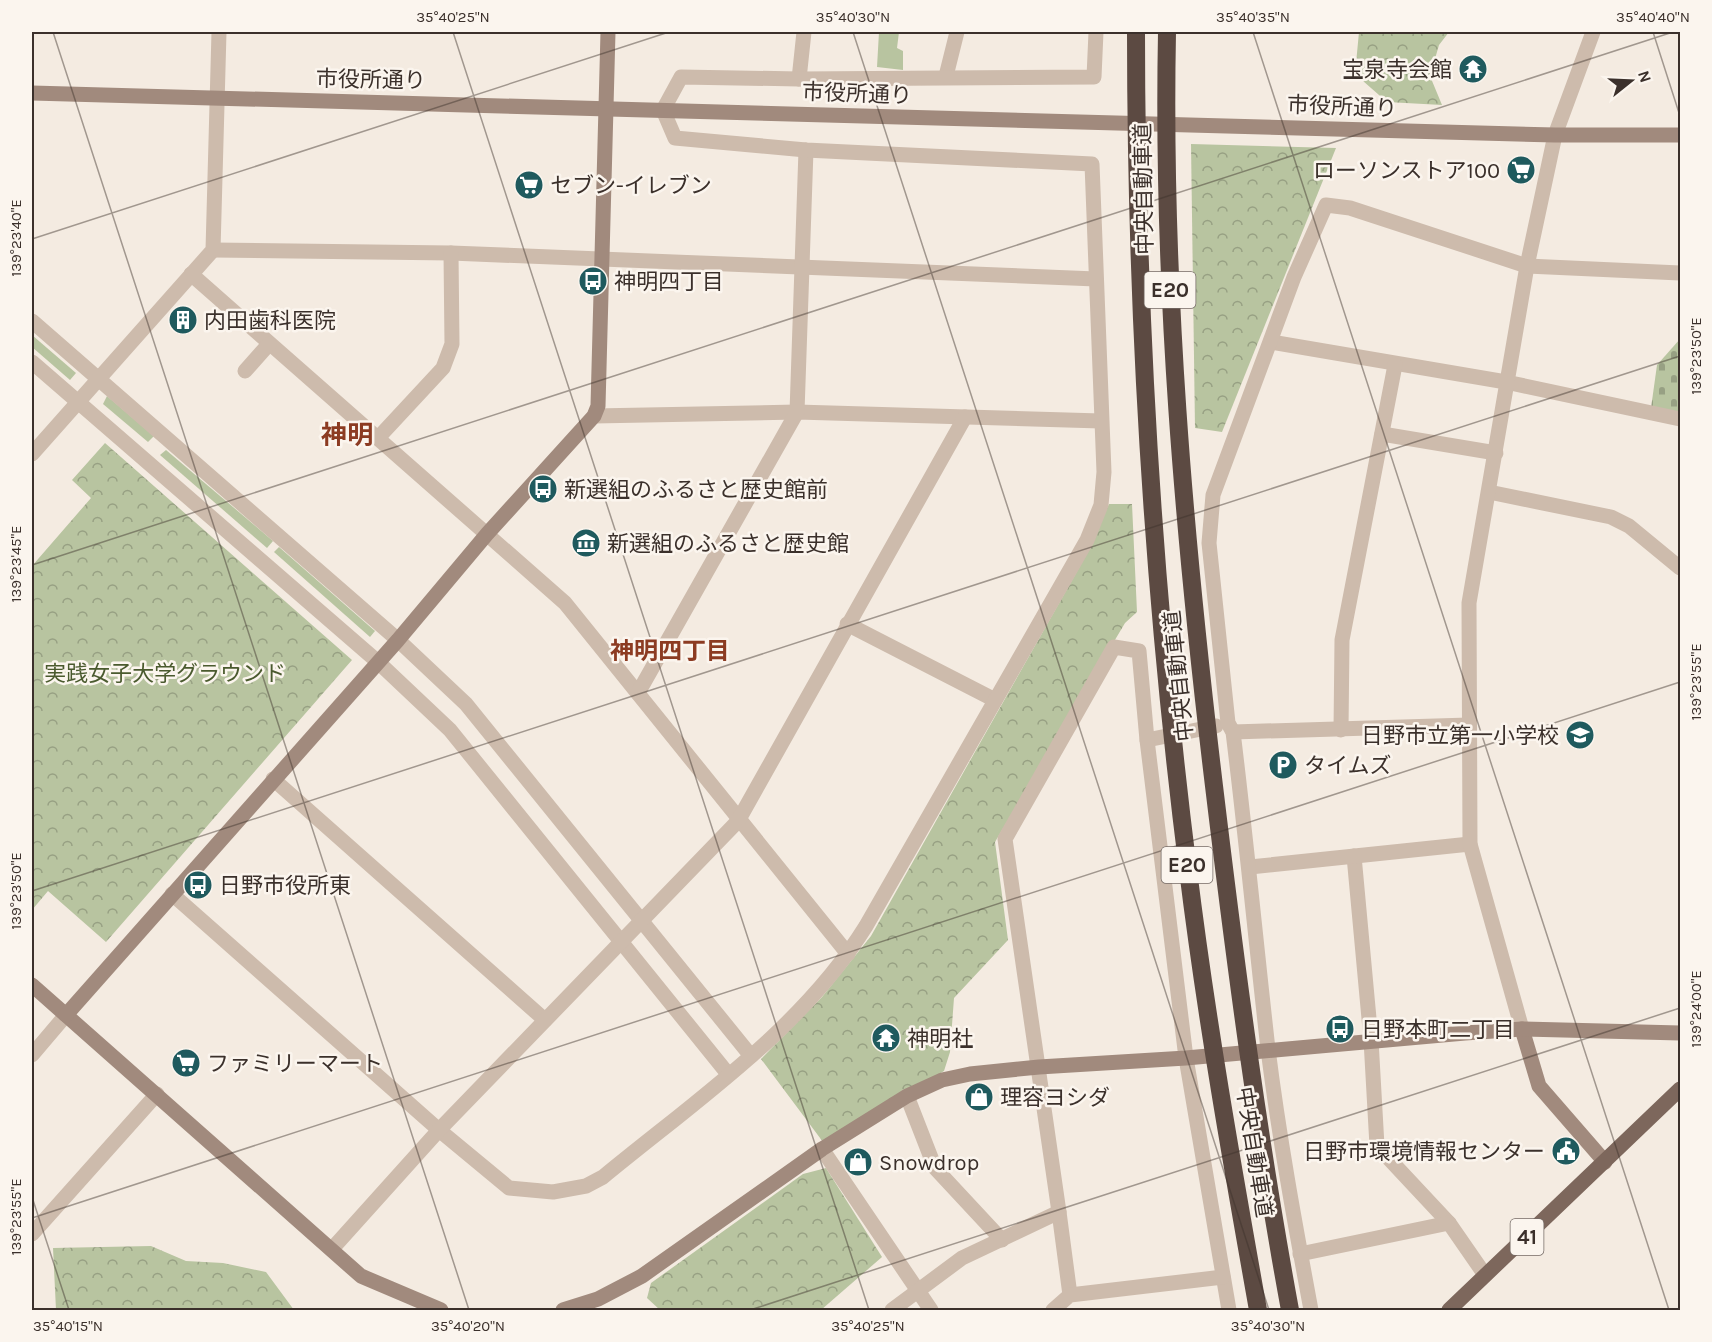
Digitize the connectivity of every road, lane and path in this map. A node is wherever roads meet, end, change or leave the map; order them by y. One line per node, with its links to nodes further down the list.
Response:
1 (219, 32): 12 (street)
2 (608, 32): 13 (street)
3 (804, 32): 10 (street)
4 (957, 32): 9 (street)
5 (1096, 32): 9 (street)
6 (1136, 32): 99 (highway, 中央自動車道 / E20)
7 (1167, 32): 100 (highway, 中央自動車道 / E20)
8 (1593, 32): 15 (street)
9 (946, 76): 10 (street)
10 (799, 79): 14 (street)
11 (32, 93): 12 (street, 市役所通り)
12 (217, 98): 13 (street, 市役所通り); 18 (street)
13 (604, 107): 14 (street, 市役所通り); 20 (street)
14 (663, 110): 15 (street, 市役所通り); 17 (street)
15 (1555, 135): 16 (street, 市役所通り); 21 (street)
16 (1680, 135)
17 (806, 150): 22 (street); 25 (street)
18 (213, 250): 19 (street); 24 (street)
19 (451, 253): 20 (street); 41 (street)
20 (600, 259): 22 (street); 36 (street)
21 (1527, 266): 23 (street); 27 (street); 33 (street)
22 (803, 267): 25 (street); 35 (street)
23 (1680, 273)
24 (191, 274): 28 (street); 32 (street)
25 (1096, 279): 39 (street)
26 (32, 321): 32 (street)
27 (1271, 342): 30 (street); 53 (street)
28 (269, 344): 31 (street); 41 (street)
29 (32, 362): 34 (street)
30 (1395, 365): 33 (street); 40 (street)
31 (244, 371)
32 (97, 379): 34 (street); 48 (street)
33 (1506, 382): 38 (street); 42 (street)
34 (77, 402): 43 (street); 49 (street)
35 (797, 412): 36 (street); 37 (street); 50 (street)
36 (594, 416): 45 (street)
37 (964, 417): 39 (street); 47 (street)
38 (1680, 418)
39 (1101, 421): 51 (street)
40 (1382, 434): 42 (street); 54 (street)
41 (378, 438): 45 (street)
42 (1496, 453): 44 (street)
43 (32, 454)
44 (1489, 492): 46 (street); 52 (street)
45 (487, 534): 48 (street); 50 (street)
46 (1680, 568)
47 (847, 624): 51 (street); 57 (street)
48 (398, 640): 49 (street); 62 (street)
49 (378, 662): 56 (street); 63 (street)
50 (638, 693): 57 (street)
51 (995, 700): 64 (street)
52 (1469, 725): 54 (street); 58 (street)
53 (1230, 728): 54 (street); 55 (street); 60 (street)
54 (1341, 730)
55 (1147, 741): 74 (street); 75 (street)
56 (273, 779): 61 (street); 67 (street)
57 (738, 821): 62 (street); 64 (street)
58 (1470, 844): 59 (street); 68 (street)
59 (1354, 856): 60 (street); 70 (street)
60 (1250, 867): 71 (street)
61 (172, 894): 66 (street); 80 (street)
62 (642, 920): 63 (street); 73 (street)
63 (621, 941): 67 (street); 76 (street)
64 (848, 954): 73 (street)
65 (32, 985): 66 (street)
66 (66, 1015): 72 (street); 78 (street)
67 (545, 1020): 80 (street)
68 (1522, 1029): 69 (street); 70 (street); 82 (street)
69 (1680, 1033)
70 (1371, 1040): 71 (street); 84 (street)
71 (1269, 1050): 74 (street); 88 (street)
72 (32, 1055)
73 (750, 1056): 76 (street)
74 (1186, 1058): 75 (street); 90 (street)
75 (1039, 1067): 79 (street); 83 (street)
76 (728, 1074): 80 (street)
77 (1680, 1089): 82 (main road, 41)
78 (157, 1094): 85 (street); 87 (street)
79 (907, 1096): 81 (street); 86 (street)
80 (439, 1130): 87 (street)
81 (822, 1149): 91 (street); 94 (street)
82 (1605, 1162): 89 (main road, 41)
83 (1059, 1212): 86 (street); 92 (street)
84 (1449, 1223): 88 (street); 89 (street)
85 (32, 1234)
86 (1002, 1239): 91 (street)
87 (332, 1249): 93 (street)
88 (1300, 1254): 101 (street)
89 (1485, 1275): 102 (main road, 41)
90 (1223, 1276): 92 (street); 98 (street)
91 (917, 1292): 95 (street); 96 (street)
92 (1070, 1295): 97 (street)
93 (441, 1311)
94 (563, 1311)
95 (892, 1311)
96 (931, 1311)
97 (1053, 1311)
98 (1229, 1311)
99 (1258, 1311)
100 (1290, 1311)
101 (1311, 1311)
102 (1449, 1311)

